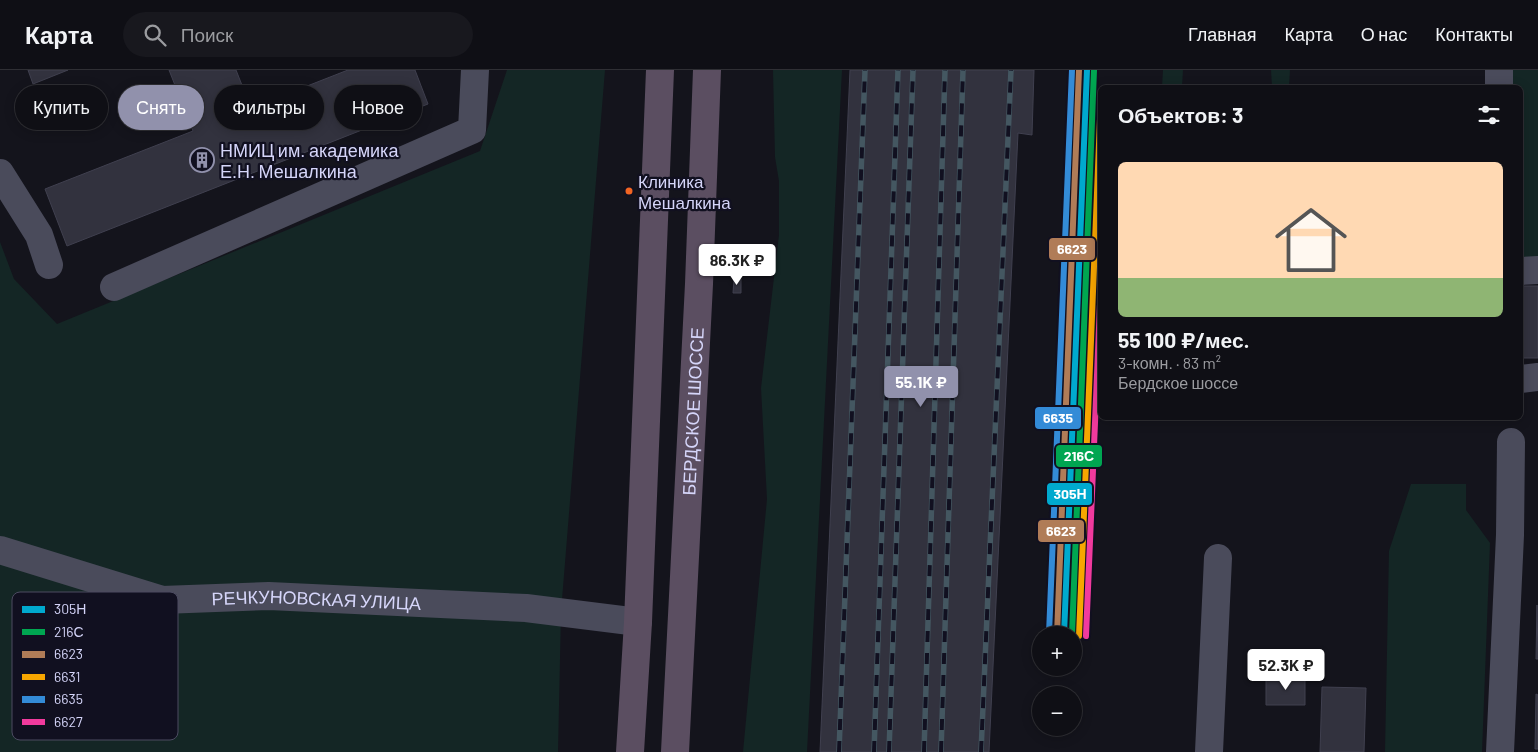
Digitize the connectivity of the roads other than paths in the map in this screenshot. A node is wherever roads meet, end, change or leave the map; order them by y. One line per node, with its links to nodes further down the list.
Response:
1 (475, 70): 10 (street)
2 (660, 70): 18 (highway)
3 (707, 70): 20 (highway, БЕРДСКОЕ ШОССЕ)
4 (1499, 70): 5 (street)
5 (1499, 85)
6 (0, 173): 7 (street)
7 (49, 265)
8 (1538, 270): 9 (street)
9 (1523, 271)
10 (114, 287)
11 (1538, 377): 12 (street)
12 (1523, 379)
13 (1511, 442): 22 (street)
14 (0, 550): 16 (street, РЕЧКУНОВСКАЯ УЛИЦА)
15 (1218, 558): 21 (street)
16 (136, 592)
17 (178, 599): 18 (street, РЕЧКУНОВСКАЯ УЛИЦА)
18 (638, 622): 19 (highway)
19 (630, 752)
20 (675, 752)
21 (1209, 752)
22 (1500, 752)

